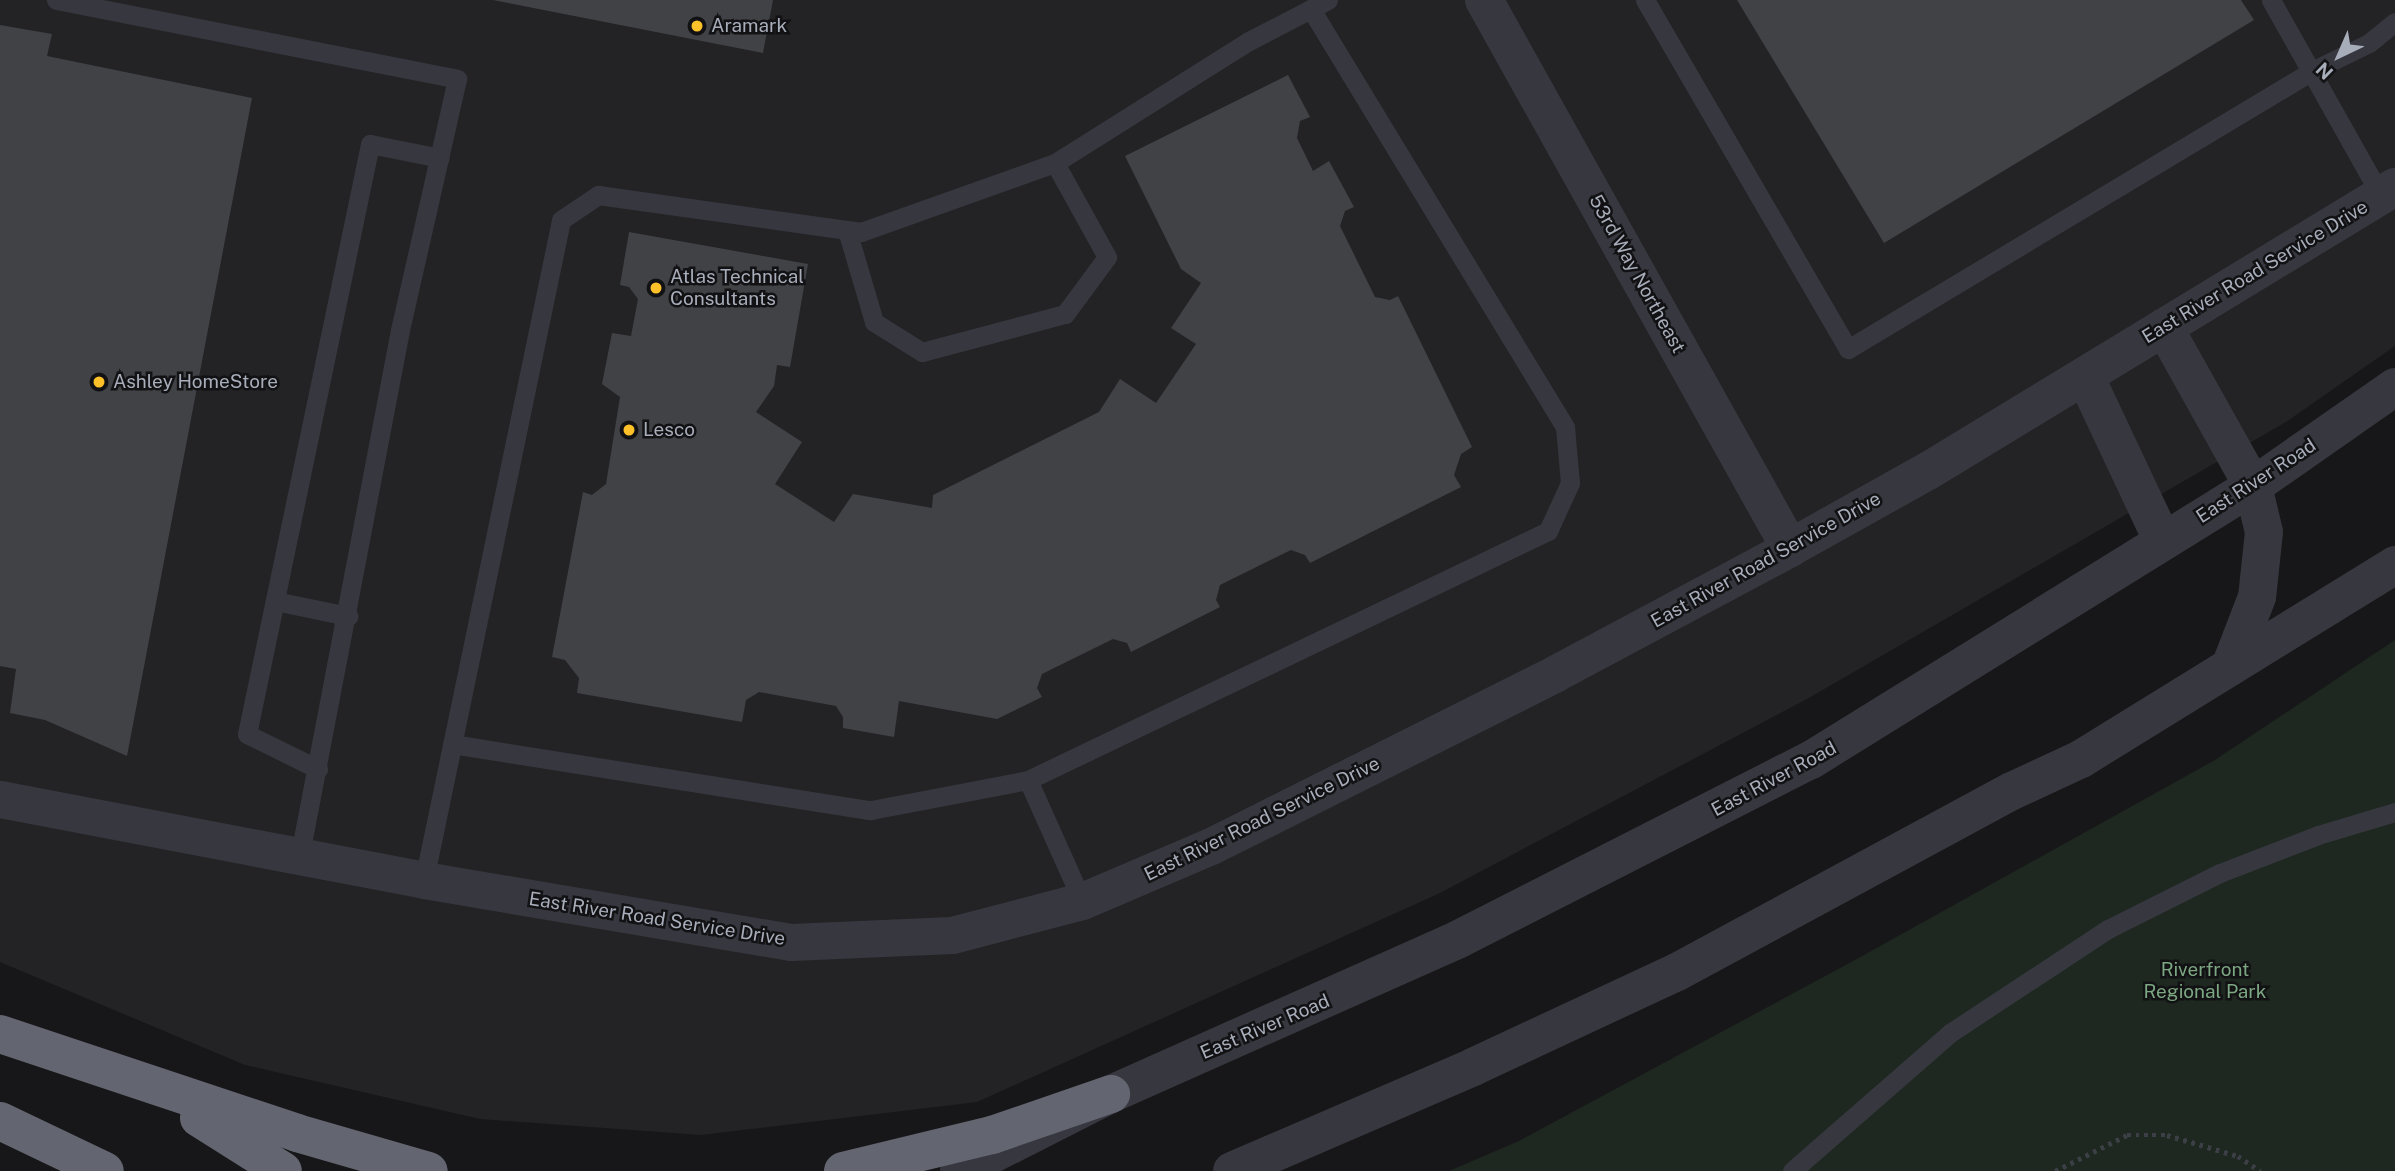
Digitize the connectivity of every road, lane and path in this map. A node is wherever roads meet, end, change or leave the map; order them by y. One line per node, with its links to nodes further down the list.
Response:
1 (56, 0): 9 (lane)
2 (1328, 0): 6 (lane)
3 (1484, 0): 18 (street, 53rd Way Northeast)
4 (1645, 0): 8 (lane)
5 (2271, 0): 8 (lane)
6 (1311, 10): 10 (lane); 25 (lane)
7 (2395, 22): 8 (lane)
8 (2312, 71): 11 (lane)
9 (440, 158): 20 (lane); 21 (lane)
10 (1055, 163): 12 (lane); 12 (lane)
11 (2388, 191): 13 (street, East River Road Service Drive)
12 (847, 230): 23 (lane)
13 (2164, 327): 14 (street, East River Road Service Drive); 16 (street)
14 (2085, 376): 17 (street); 18 (street, East River Road Service Drive)
15 (2395, 387): 16 (street, East River Road)
16 (2253, 486): 17 (street, East River Road); 22 (street)
17 (2162, 540): 33 (street, East River Road)
18 (1790, 548): 30 (street, East River Road Service Drive)
19 (2395, 565): 22 (street)
20 (275, 601): 21 (lane); 24 (lane)
21 (348, 615): 24 (lane)
22 (2230, 667): 40 (street)
23 (452, 744): 25 (lane); 29 (lane)
24 (318, 769): 28 (lane)
25 (1028, 780): 30 (lane)
26 (0, 799): 28 (street, East River Road Service Drive)
27 (2395, 812): 41 (lane)
28 (300, 854): 29 (street, East River Road Service Drive)
29 (424, 880): 30 (street, East River Road Service Drive)
30 (1082, 901)
31 (0, 1034): 32 (highway)
32 (48, 1049): 37 (highway); 38 (highway)
33 (1111, 1094): 36 (street, East River Road); 39 (highway)
34 (0, 1121): 35 (highway)
35 (98, 1168)
36 (964, 1168)
37 (283, 1171)
38 (429, 1171)
39 (843, 1171)
40 (1232, 1171)
41 (1792, 1171)
42 (2054, 1171): 43 (path)
43 (2260, 1171)

